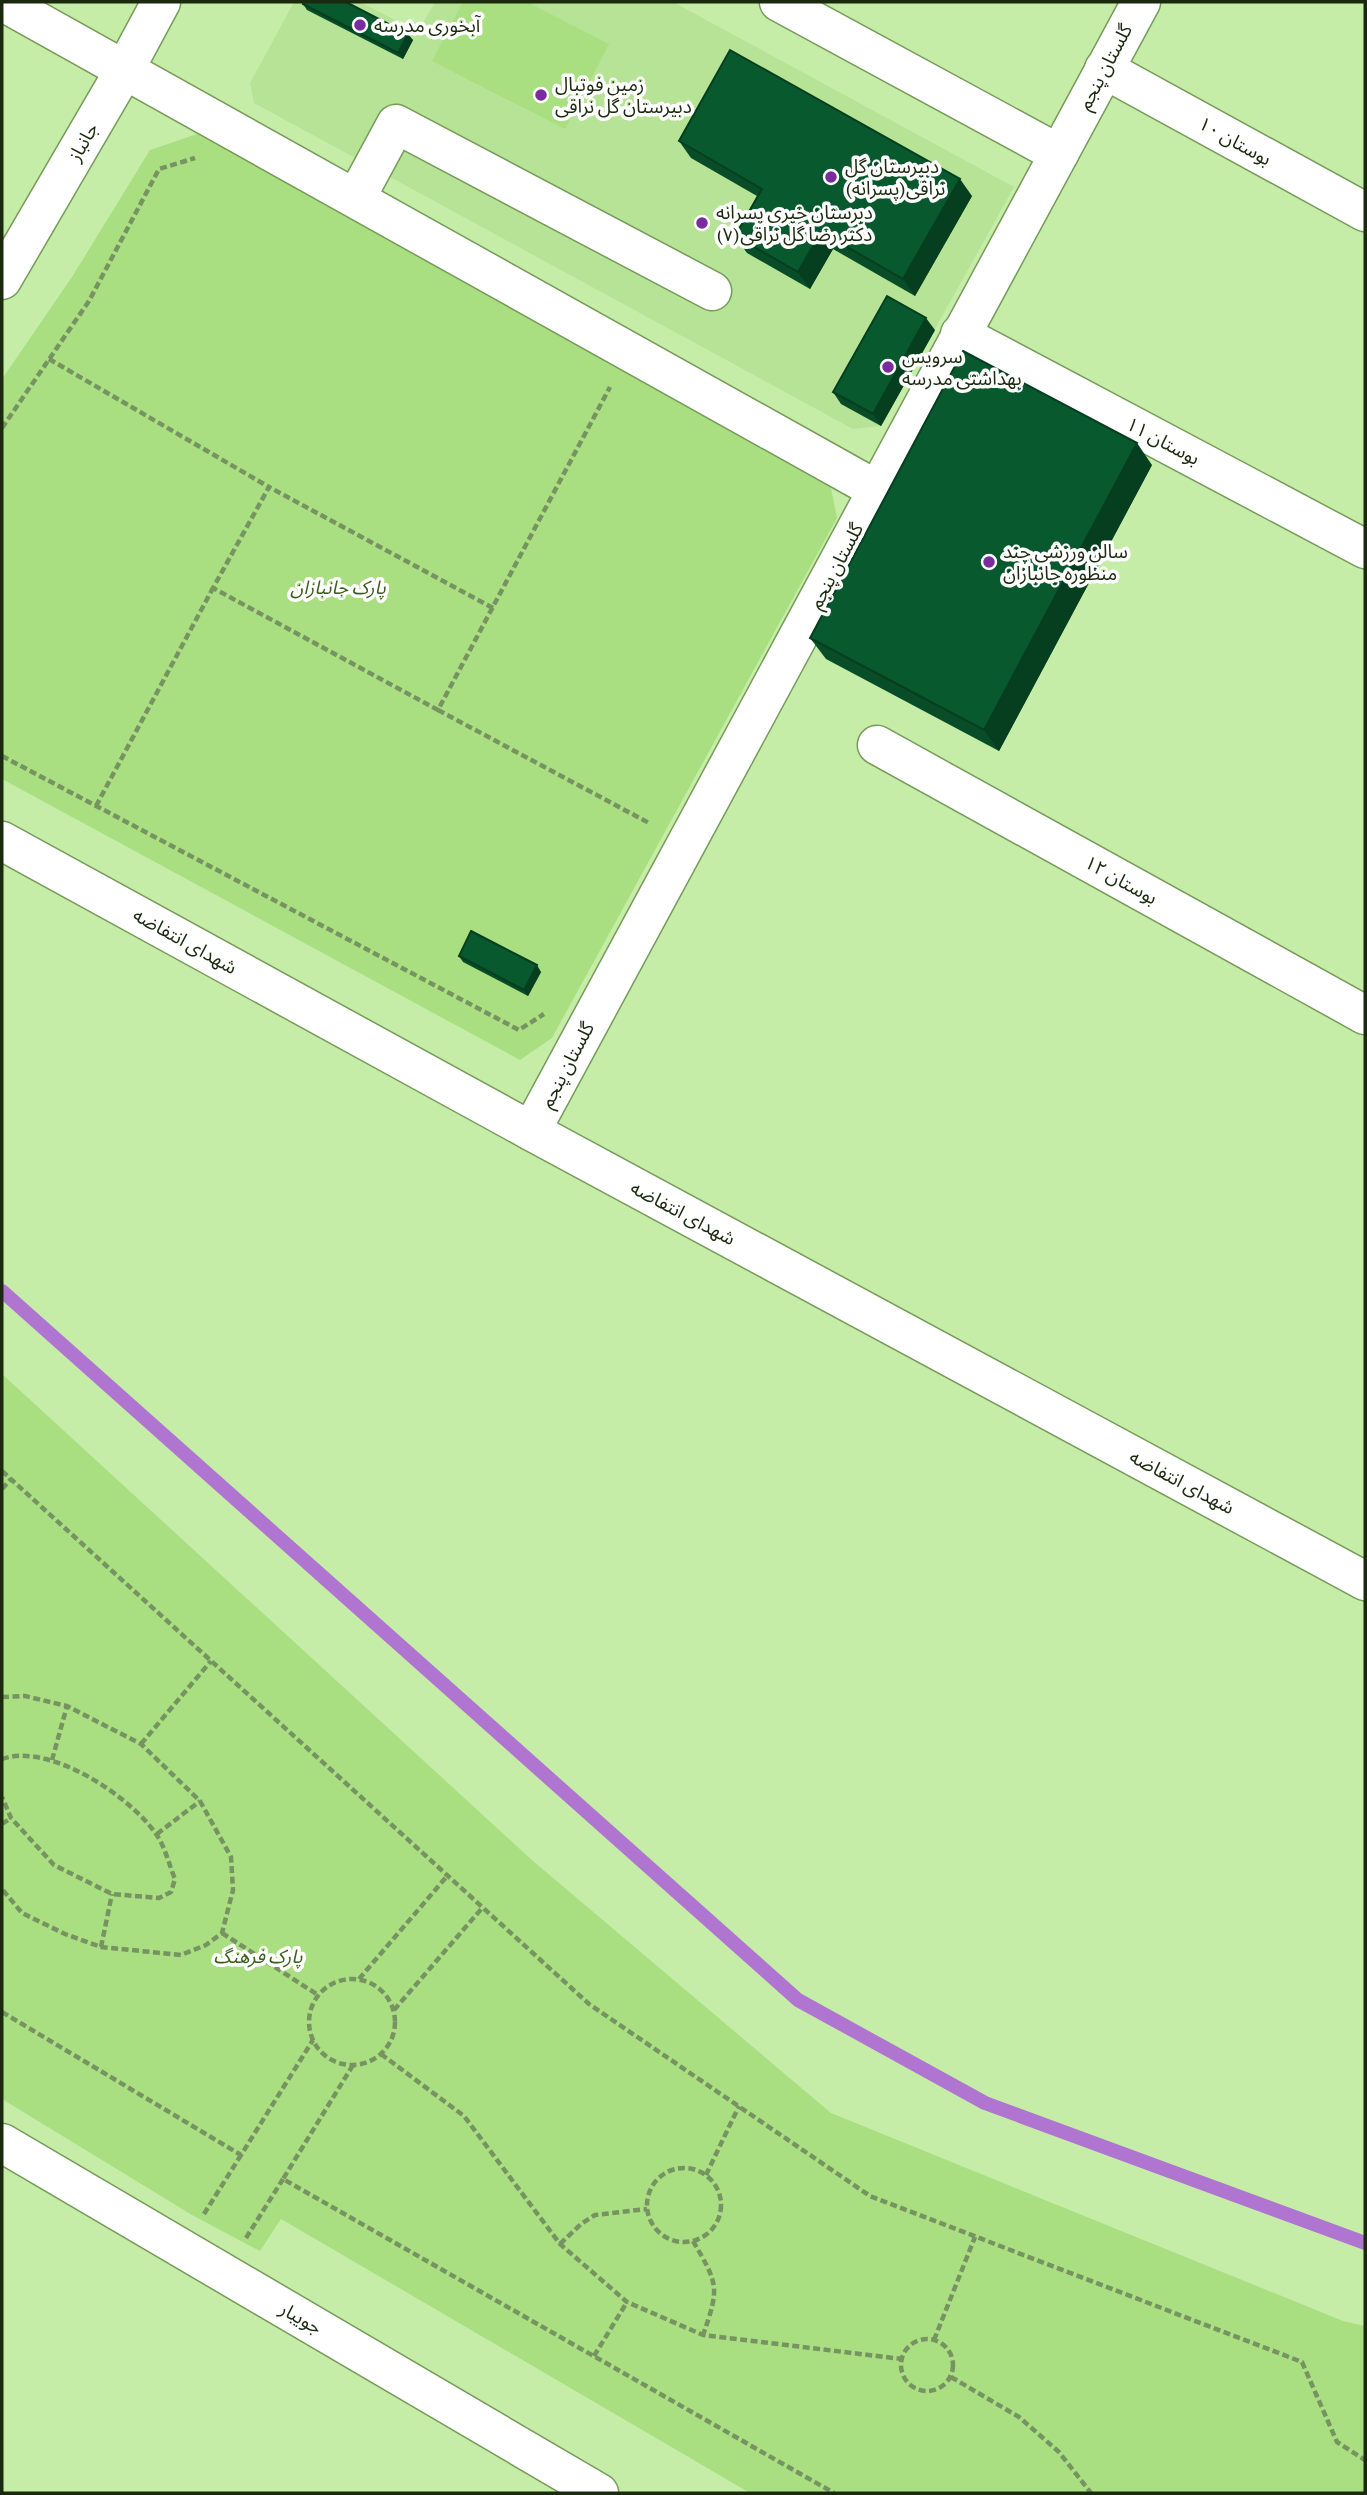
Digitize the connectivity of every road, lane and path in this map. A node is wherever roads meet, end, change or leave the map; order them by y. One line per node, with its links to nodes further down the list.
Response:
1 (3, 2): 5 (street)
2 (161, 2): 5 (street, جانباز)
3 (779, 2): 7 (street)
4 (1141, 2): 6 (street, گلستان پنجم)
5 (125, 69): 9 (street); 11 (street, جانباز)
6 (1104, 69): 7 (street, گلستان پنجم); 10 (street, بوستان ۱۰)
7 (1059, 154): 13 (street, گلستان پنجم)
8 (207, 155): 14 (path)
9 (356, 198): 12 (street); 18 (street)
10 (1365, 212)
11 (2, 280)
12 (712, 291)
13 (960, 334): 18 (street, گلستان پنجم); 19 (street, بوستان ۱۱)
14 (49, 359): 16 (path); 17 (path)
15 (613, 380): 21 (path)
16 (2, 428)
17 (269, 487): 20 (path); 21 (path)
18 (877, 489): 27 (street, گلستان پنجم)
19 (1365, 549)
20 (213, 588): 22 (path); 25 (path)
21 (493, 608): 22 (path)
22 (438, 709): 27 (path)
23 (877, 745): 29 (street, بوستان ۱۲)
24 (2, 756): 25 (path)
25 (96, 806): 28 (path)
26 (2, 841): 30 (street, شهدای انتفاضه)
27 (687, 843): 30 (street, گلستان پنجم)
28 (547, 1012)
29 (1365, 1015)
30 (531, 1131): 34 (street, شهدای انتفاضه)
31 (2, 1471): 32 (path)
32 (11, 1479): 33 (path); 35 (path)
33 (2, 1489)
34 (1365, 1581)
35 (211, 1661): 38 (path); 46 (path)
36 (2, 1697): 37 (path)
37 (67, 1706): 38 (path); 40 (path)
38 (141, 1744): 42 (path)
39 (2, 1759): 40 (path)
40 (52, 1760): 45 (path)
41 (2, 1797): 43 (path)
42 (200, 1801): 45 (path); 50 (path)
43 (11, 1818): 44 (path); 48 (path)
44 (2, 1824)
45 (157, 1834): 48 (path)
46 (448, 1875): 49 (path); 52 (path)
47 (2, 1889): 51 (path)
48 (112, 1894): 51 (path)
49 (483, 1907): 54 (path); 59 (path)
50 (222, 1933): 51 (path); 53 (path)
51 (101, 1947)
52 (359, 1979): 53 (path); 54 (path)
53 (318, 1995): 56 (path)
54 (394, 2010): 57 (path)
55 (2, 2012): 61 (path)
56 (313, 2040): 58 (path); 61 (path)
57 (381, 2054): 58 (path); 68 (path)
58 (353, 2065): 63 (path)
59 (739, 2106): 62 (path); 66 (path)
60 (2, 2143): 77 (street, جویبار)
61 (241, 2155): 65 (path)
62 (706, 2175): 64 (path); 67 (path)
63 (283, 2179): 69 (path); 73 (path)
64 (647, 2209): 67 (path); 68 (path)
65 (200, 2221)
66 (975, 2236): 72 (path); 76 (path)
67 (693, 2241): 71 (path)
68 (560, 2244): 70 (path)
69 (241, 2247)
70 (627, 2302): 71 (path); 73 (path)
71 (703, 2335): 74 (path)
72 (934, 2340): 74 (path); 75 (path)
73 (594, 2356): 78 (path)
74 (902, 2360): 75 (path)
75 (951, 2377): 79 (path)
76 (1365, 2460)
77 (599, 2493)
78 (834, 2493)
79 (1091, 2493)

